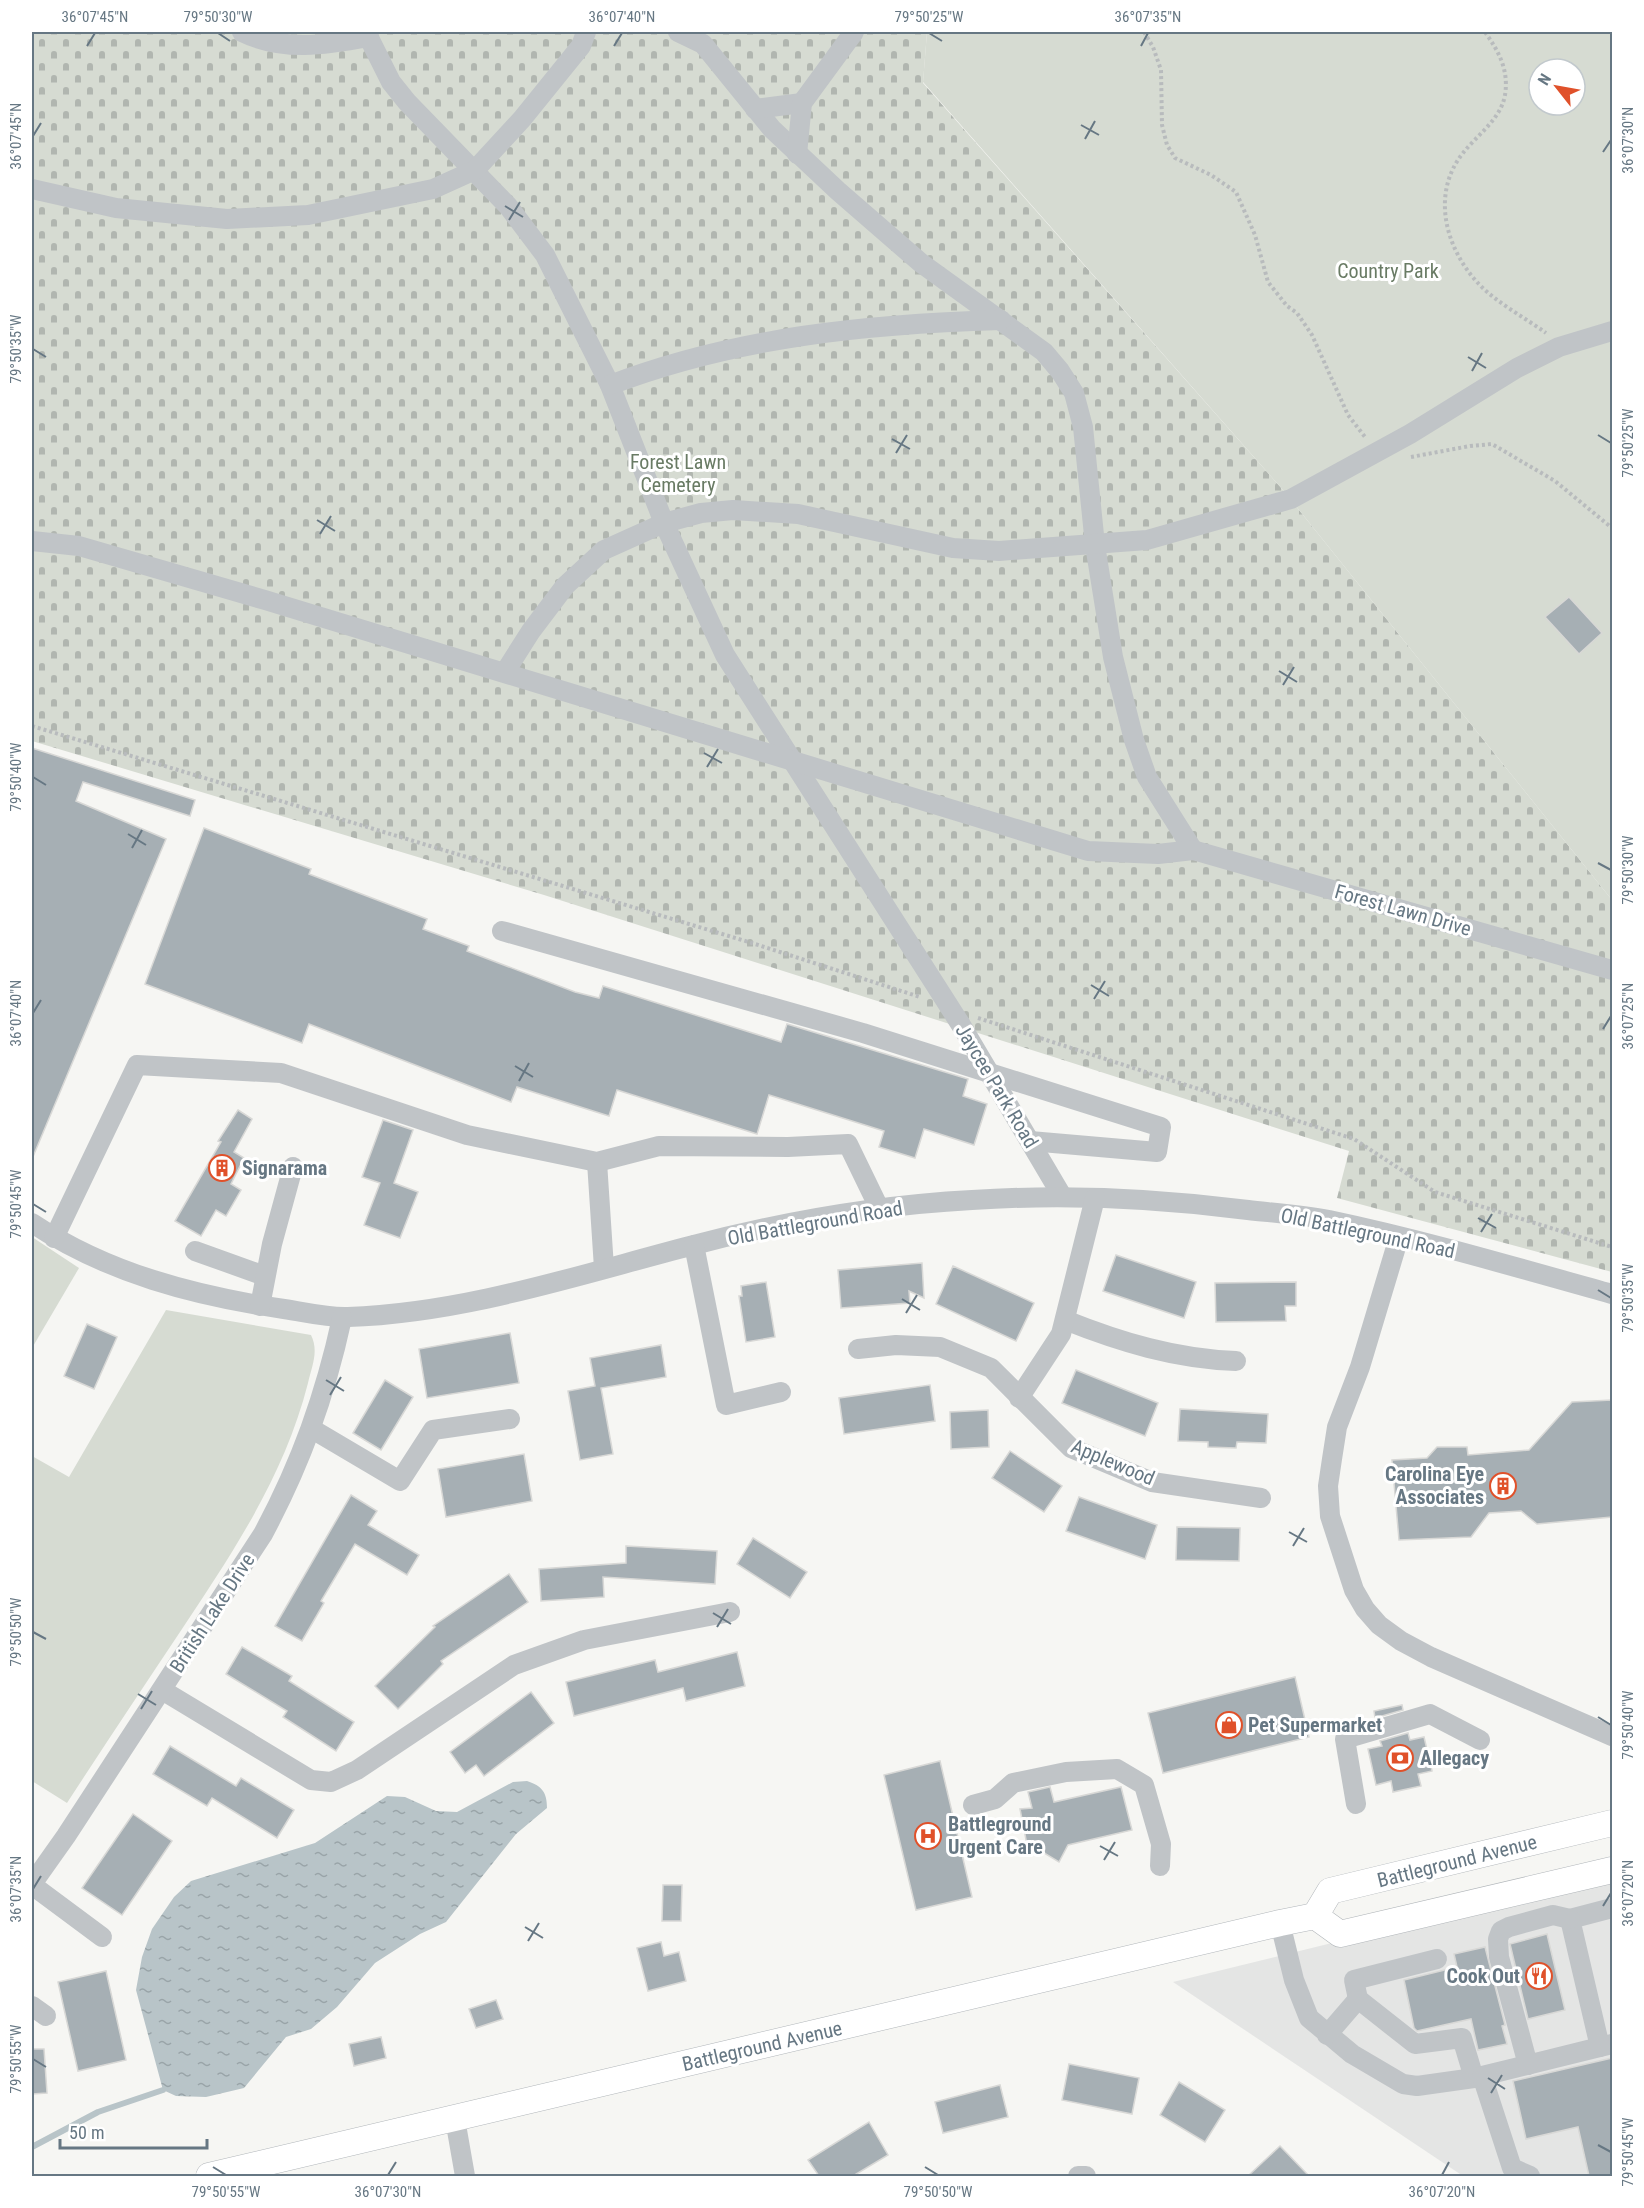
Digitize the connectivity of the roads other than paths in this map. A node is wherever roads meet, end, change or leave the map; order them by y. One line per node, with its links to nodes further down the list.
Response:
1 (242, 32): 5 (street)
2 (586, 32): 9 (street)
3 (678, 32): 7 (street)
4 (854, 32): 6 (street)
5 (367, 34): 9 (street, Jaycee Park Road)
6 (802, 103): 7 (street); 8 (street)
7 (755, 109): 8 (street)
8 (797, 154): 11 (street)
9 (474, 170): 10 (street); 13 (street, Jaycee Park Road)
10 (32, 189)
11 (1001, 320): 13 (street); 16 (street)
12 (1612, 331): 16 (street)
13 (610, 385): 14 (street, Jaycee Park Road)
14 (664, 523): 16 (street); 17 (street); 18 (street, Jaycee Park Road)
15 (32, 541): 17 (street)
16 (1095, 545): 19 (street)
17 (504, 672): 18 (street)
18 (790, 760): 19 (street); 22 (street, Jaycee Park Road)
19 (1193, 850): 21 (street, Forest Lawn Drive)
20 (502, 931): 22 (street)
21 (1612, 970)
22 (988, 1071): 23 (street, Jaycee Park Road); 23 (street)
23 (1030, 1141): 26 (street, Jaycee Park Road)
24 (597, 1162): 28 (street); 31 (street); 34 (street)
25 (293, 1167): 35 (street)
26 (1062, 1196): 27 (street, Old Battleground Road); 28 (street, Old Battleground Road)
27 (1095, 1198): 30 (street, Old Battleground Road); 39 (street)
28 (880, 1210): 32 (street, Old Battleground Road)
29 (32, 1223): 31 (street, Old Battleground Road)
30 (1399, 1237): 36 (street, Old Battleground Road); 49 (street)
31 (54, 1238): 37 (street, Old Battleground Road)
32 (693, 1245): 34 (street, Old Battleground Road); 42 (street)
33 (195, 1251): 35 (street)
34 (604, 1268): 38 (street, Old Battleground Road)
35 (265, 1276): 37 (street)
36 (1612, 1294)
37 (260, 1306): 38 (street, Old Battleground Road)
38 (342, 1318): 45 (street, British Lake Drive)
39 (1065, 1320): 41 (street); 43 (street)
40 (858, 1349): 43 (street, Applewood)
41 (1236, 1360)
42 (781, 1392)
43 (1019, 1398): 46 (street, Applewood)
44 (510, 1419): 45 (street)
45 (312, 1429): 48 (street, British Lake Drive)
46 (1261, 1498)
47 (730, 1612): 48 (street)
48 (162, 1690): 56 (street, British Lake Drive)
49 (1612, 1736)
50 (1480, 1740): 51 (street)
51 (1356, 1804)
52 (973, 1805): 54 (street)
53 (1612, 1823): 58 (main road, Battleground Avenue)
54 (1160, 1866)
55 (1612, 1870): 58 (main road)
56 (32, 1884): 61 (street)
57 (1612, 1908): 59 (street)
58 (1315, 1916): 60 (main road, Battleground Avenue)
59 (1570, 1919): 65 (street); 66 (street)
60 (1280, 1923): 64 (street); 68 (main road, Battleground Avenue)
61 (102, 1937)
62 (1437, 1959): 63 (street)
63 (1358, 1999): 64 (street); 67 (street)
64 (1327, 2035): 67 (street)
65 (1606, 2045): 66 (street)
66 (1528, 2065): 67 (street)
67 (1478, 2077): 73 (street)
68 (454, 2119): 69 (main road, Battleground Avenue); 70 (street)
69 (209, 2176)
70 (465, 2176)
71 (1078, 2176): 72 (street)
72 (1086, 2176)
73 (1530, 2176)

